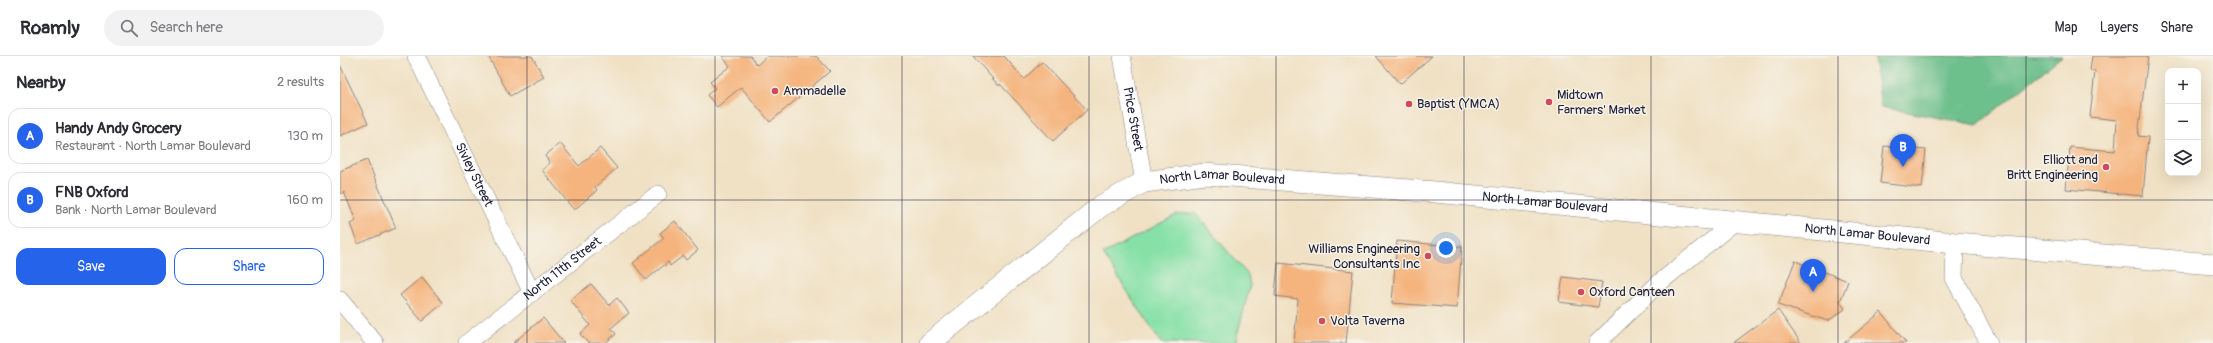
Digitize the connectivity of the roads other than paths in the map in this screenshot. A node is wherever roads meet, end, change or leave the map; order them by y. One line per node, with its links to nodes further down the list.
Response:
1 (416, 56): 8 (street, Sivley Street)
2 (1122, 56): 3 (street, Price Street)
3 (1144, 182): 5 (street, North Lamar Boulevard); 12 (street, North Lamar Boulevard)
4 (658, 194): 8 (street, North 11th Street)
5 (1736, 221): 6 (street, North Lamar Boulevard); 13 (street)
6 (1955, 243): 7 (street, North Lamar Boulevard); 14 (street)
7 (2213, 264)
8 (532, 293): 11 (street, North 11th Street)
9 (340, 300): 10 (street)
10 (375, 343)
11 (468, 343)
12 (930, 343)
13 (1597, 343)
14 (1989, 343)

